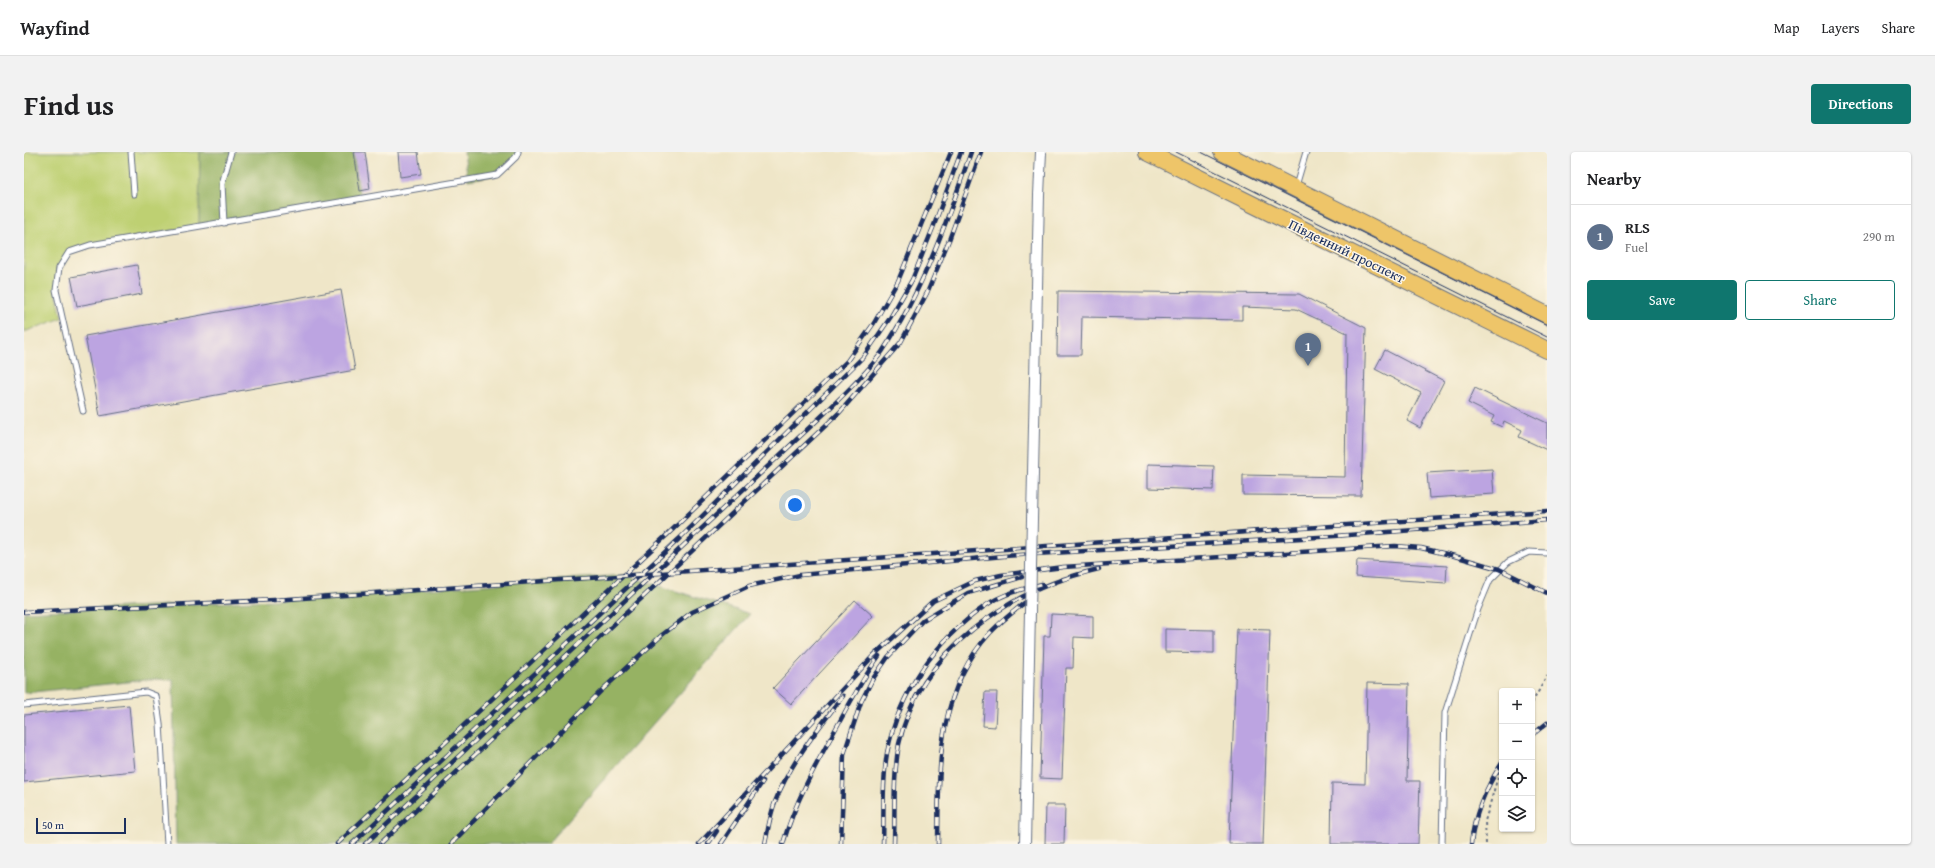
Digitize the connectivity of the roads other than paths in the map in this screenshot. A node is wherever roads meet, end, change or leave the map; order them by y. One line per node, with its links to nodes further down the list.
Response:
1 (131, 152): 9 (lane)
2 (231, 152): 10 (lane)
3 (518, 152): 10 (lane)
4 (1041, 152): 17 (street, bridge)
5 (1147, 152): 12 (main road, Південний проспект)
6 (1222, 152): 8 (main road)
7 (1306, 152): 8 (lane)
8 (1295, 188): 11 (main road)
9 (134, 194)
10 (224, 222): 13 (lane)
11 (1547, 315)
12 (1547, 350)
13 (83, 411)
14 (1547, 553): 18 (lane)
15 (24, 705): 16 (lane)
16 (167, 844)
17 (1025, 844)
18 (1442, 844)

